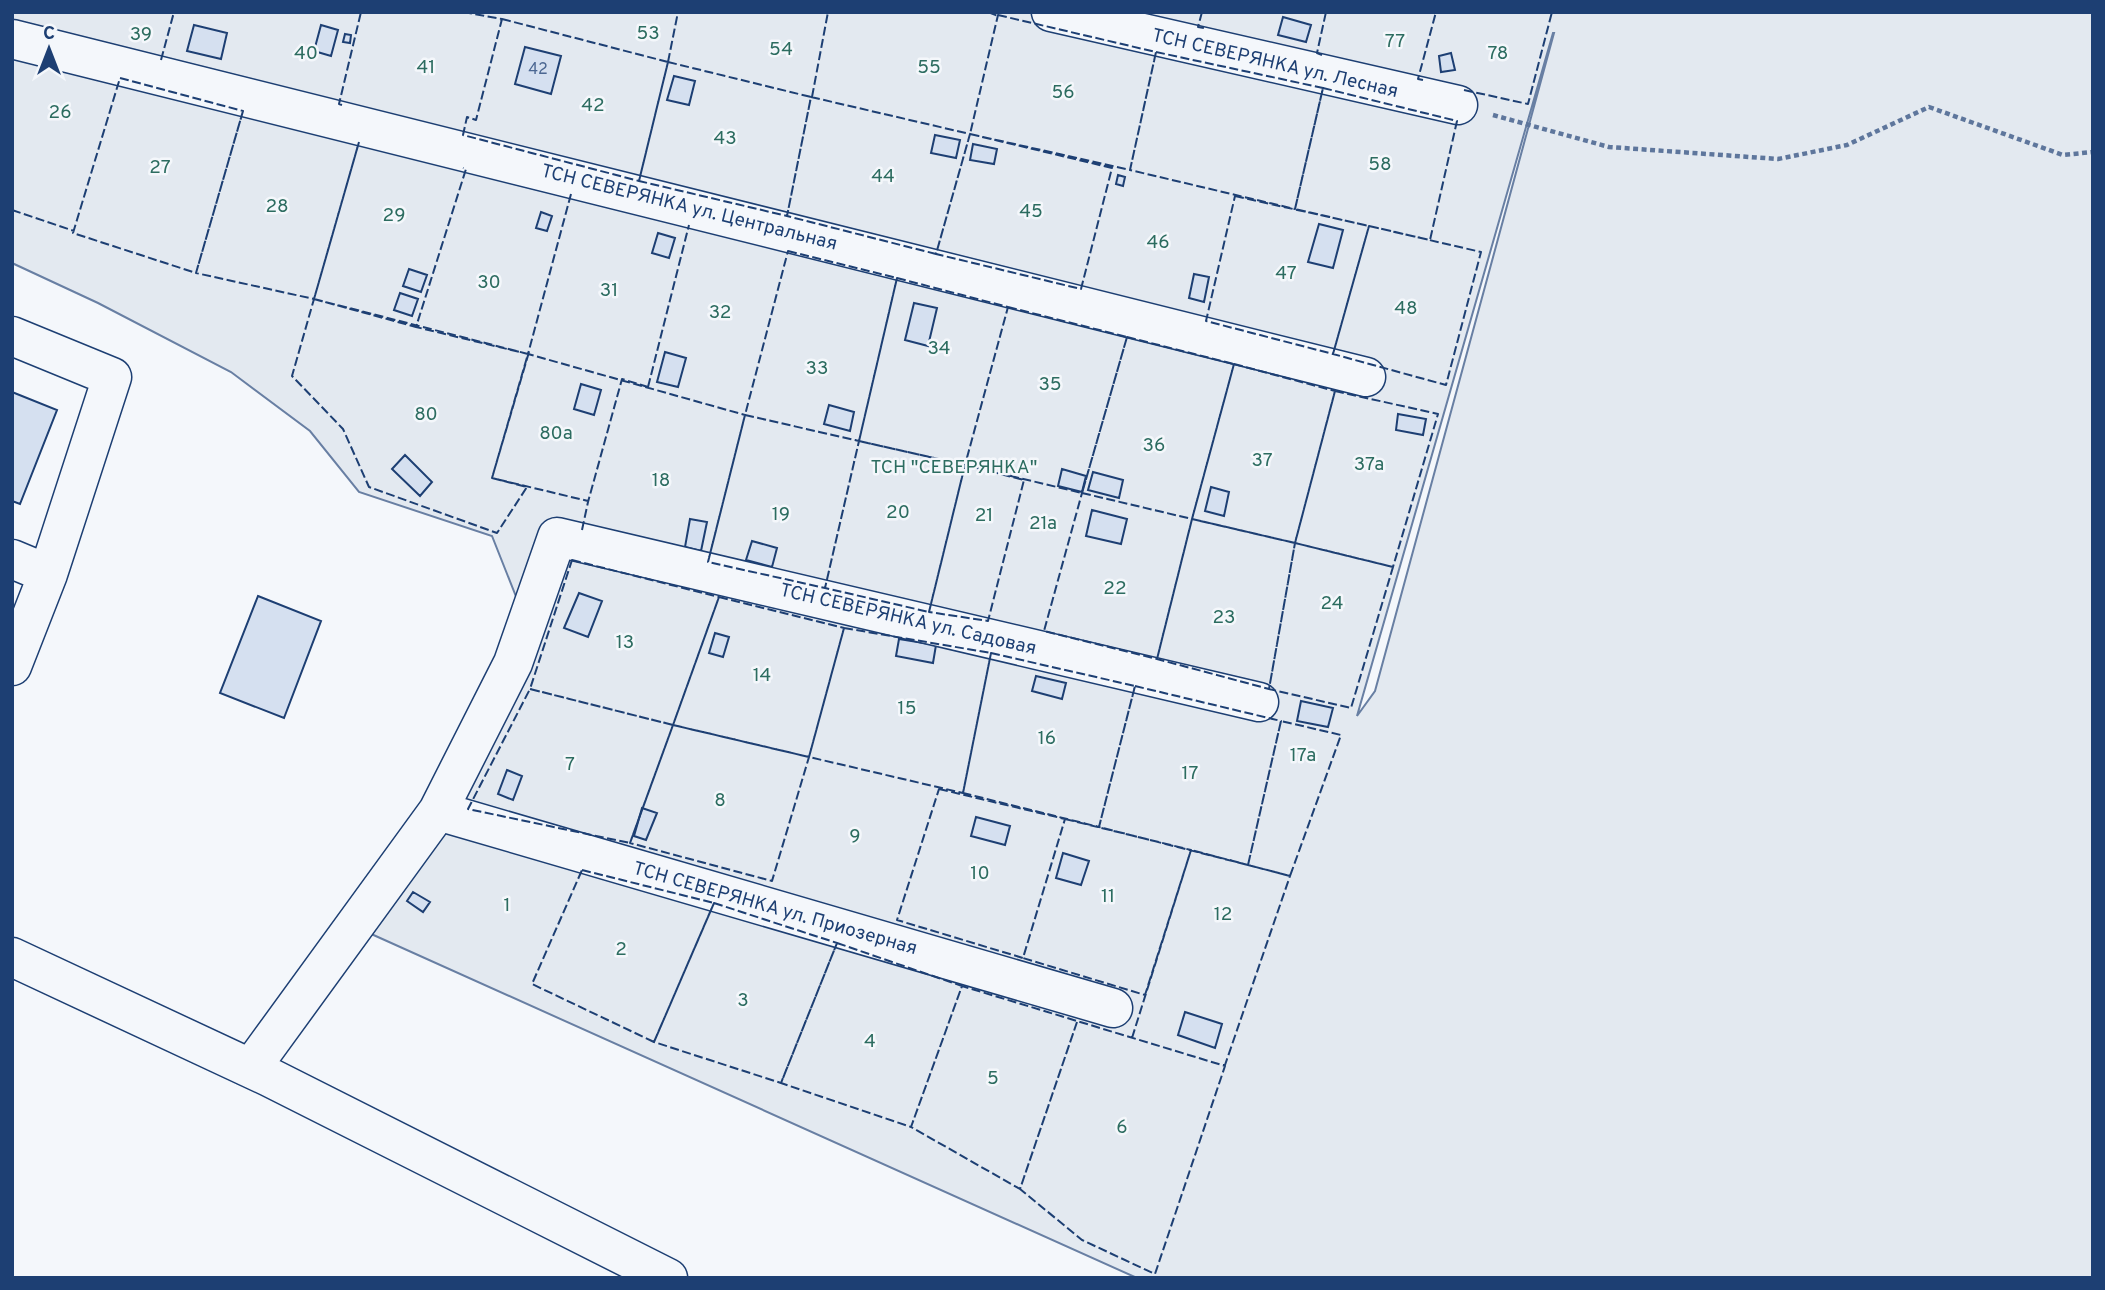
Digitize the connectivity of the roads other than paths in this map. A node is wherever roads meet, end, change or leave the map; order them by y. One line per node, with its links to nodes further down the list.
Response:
1 (1051, 12): 3 (lane, ТСН СЕВЕРЯНКА ул. Лесная)
2 (12, 39): 5 (lane, ТСН СЕВЕРЯНКА ул. Центральная)
3 (1458, 106)
4 (12, 336): 7 (lane)
5 (1366, 377)
6 (12, 559): 7 (lane)
7 (48, 574): 8 (lane)
8 (12, 666)
9 (1259, 702): 10 (lane, ТСН СЕВЕРЯНКА ул. Садовая)
10 (438, 811): 12 (lane, ТСН СЕВЕРЯНКА ул. Приозерная); 13 (lane)
11 (12, 957): 13 (lane)
12 (1113, 1008)
13 (251, 1068): 14 (lane)
14 (668, 1278)

